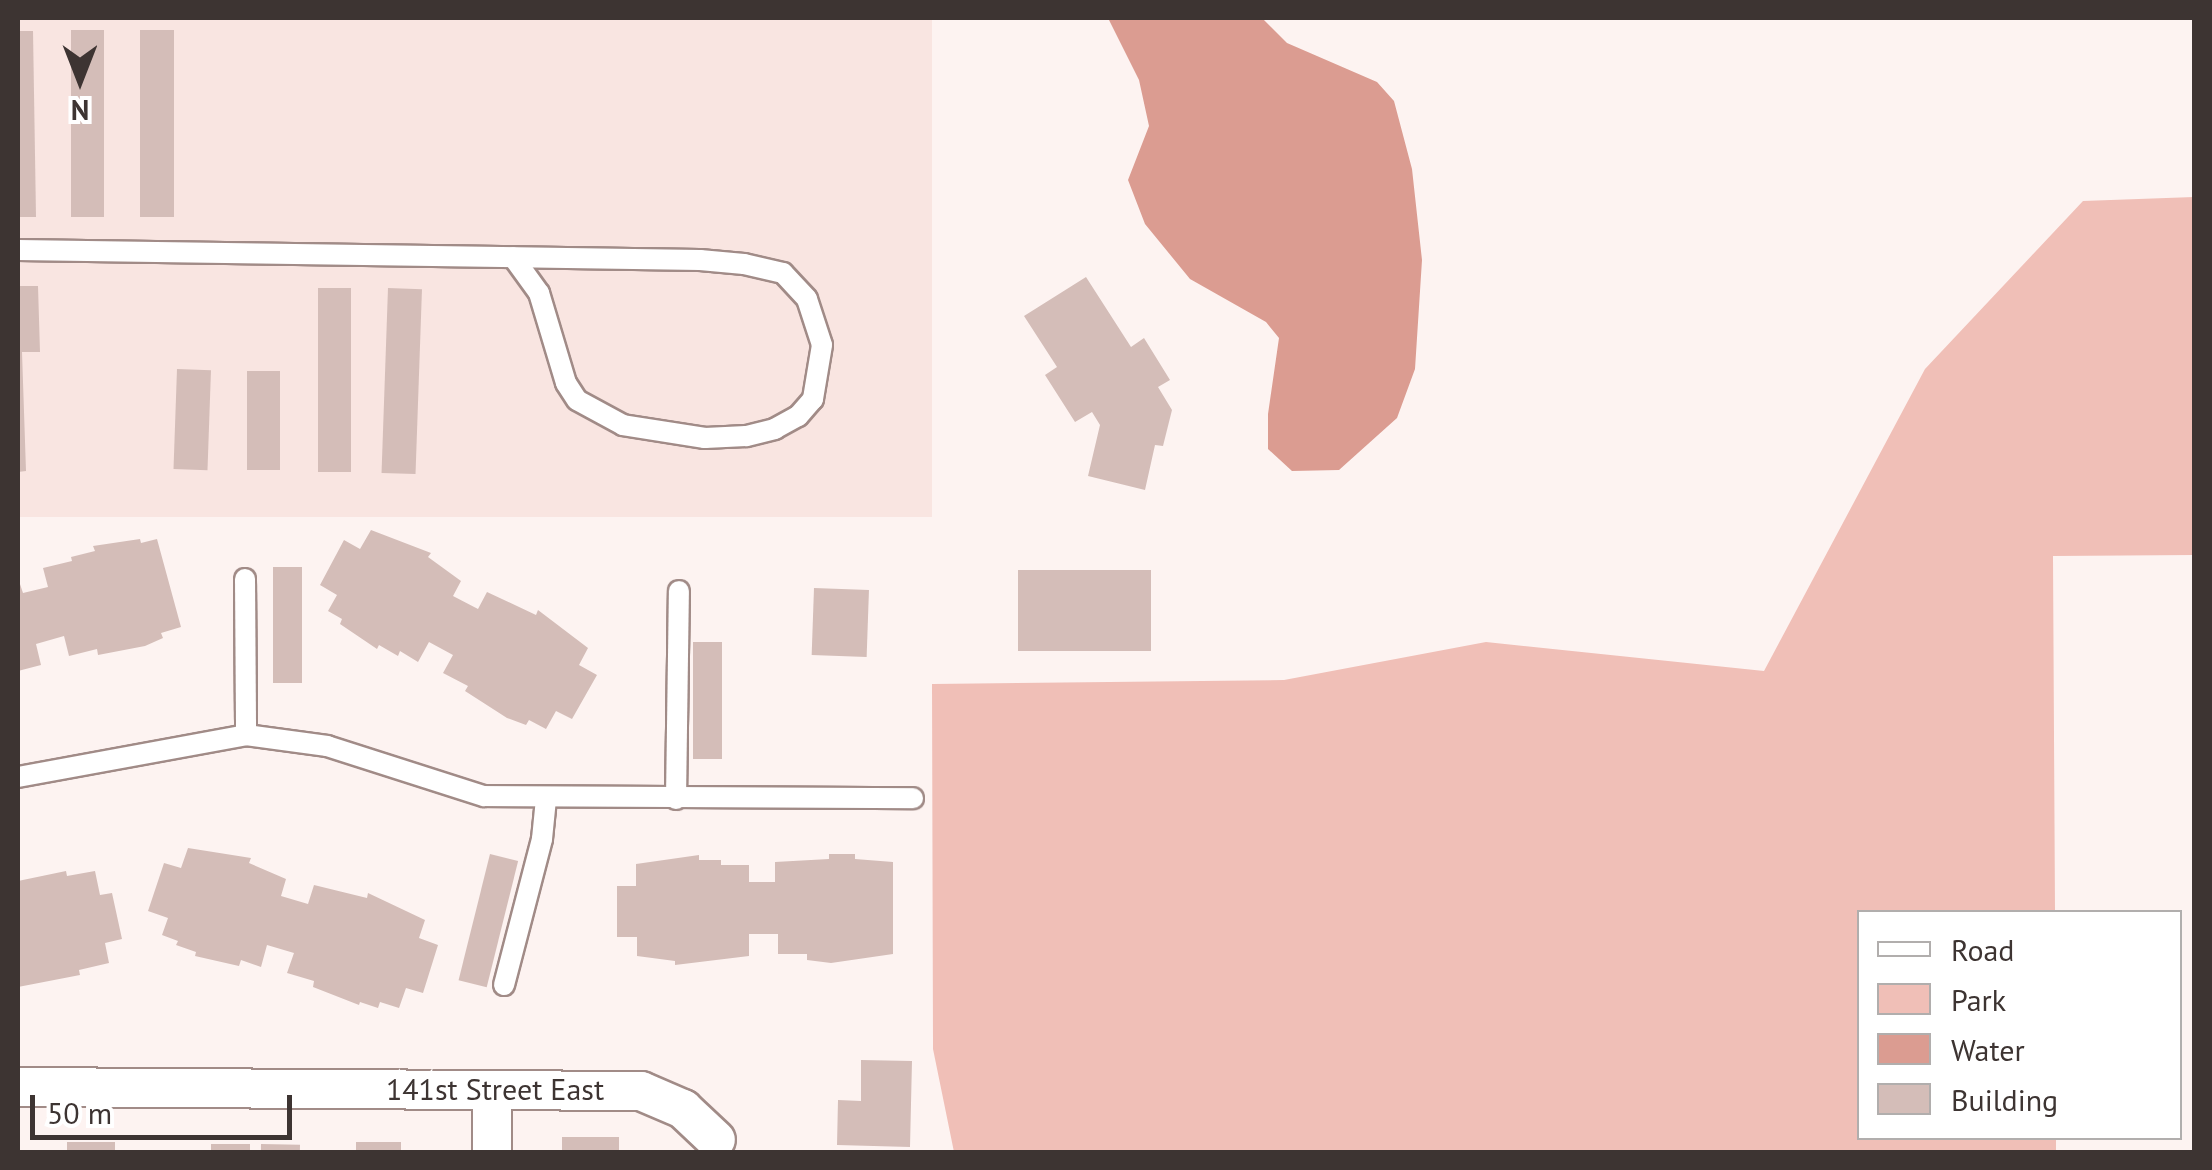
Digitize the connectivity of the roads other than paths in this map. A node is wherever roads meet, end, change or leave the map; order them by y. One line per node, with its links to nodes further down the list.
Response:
1 (18, 250): 2 (lane)
2 (513, 257): 2 (lane)
3 (246, 579): 5 (lane)
4 (679, 590): 9 (lane)
5 (246, 735): 6 (lane); 8 (lane)
6 (18, 777)
7 (913, 798): 9 (lane)
8 (546, 799): 9 (lane); 10 (lane)
9 (676, 799)
10 (504, 985)
11 (18, 1087): 12 (street, 141st Street East)
12 (492, 1090): 13 (street, 141st Street East); 14 (street)
13 (716, 1140)
14 (492, 1152)

